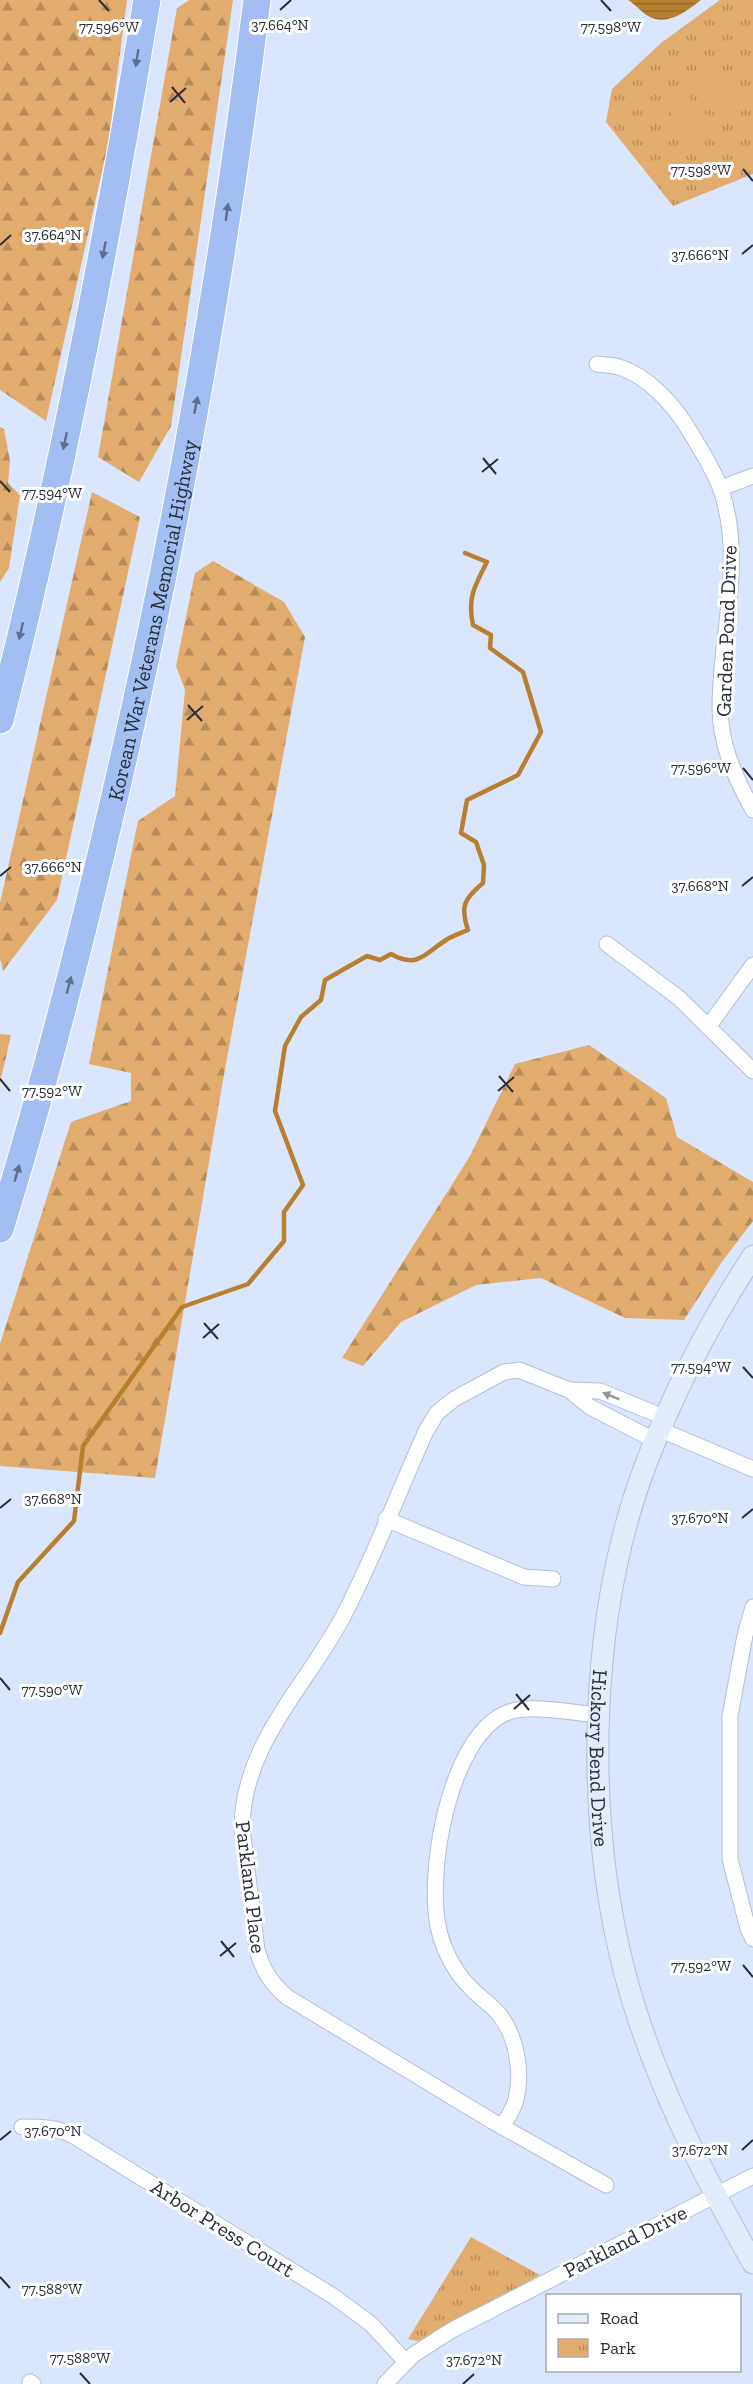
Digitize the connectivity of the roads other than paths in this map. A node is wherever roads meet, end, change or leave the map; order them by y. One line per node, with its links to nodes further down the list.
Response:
1 (147, 0): 6 (highway, one-way to 6)
2 (257, 0): 12 (highway, Korean War Veterans Memorial Highway, one-way to 2)
3 (597, 364): 5 (street, Garden Pond Drive)
4 (753, 476): 5 (street)
5 (721, 488): 7 (street, Garden Pond Drive)
6 (0, 720)
7 (753, 810)
8 (607, 944): 10 (street)
9 (753, 965): 10 (street)
10 (708, 1027): 11 (street)
11 (753, 1071)
12 (0, 1229)
13 (753, 1256): 15 (street, Hickory Bend Drive)
14 (569, 1390): 15 (street, Parkland Place); 15 (street, Parkland Place, one-way to 14); 17 (street, Parkland Place)
15 (661, 1430): 16 (street); 20 (street, Hickory Bend Drive)
16 (753, 1469)
17 (386, 1519): 18 (street); 23 (street, Parkland Place)
18 (553, 1578)
19 (753, 1607): 21 (street)
20 (599, 1715): 23 (street); 26 (street, Hickory Bend Drive)
21 (753, 1939)
22 (22, 2127): 28 (street, Arbor Press Court)
23 (502, 2127): 25 (street, Parkland Place)
24 (753, 2176): 26 (street, Parkland Drive)
25 (606, 2185)
26 (714, 2195): 27 (street, Hickory Bend Drive); 28 (street, Parkland Drive)
27 (753, 2263)
28 (406, 2362): 29 (street, Parkland Drive)
29 (386, 2384)

